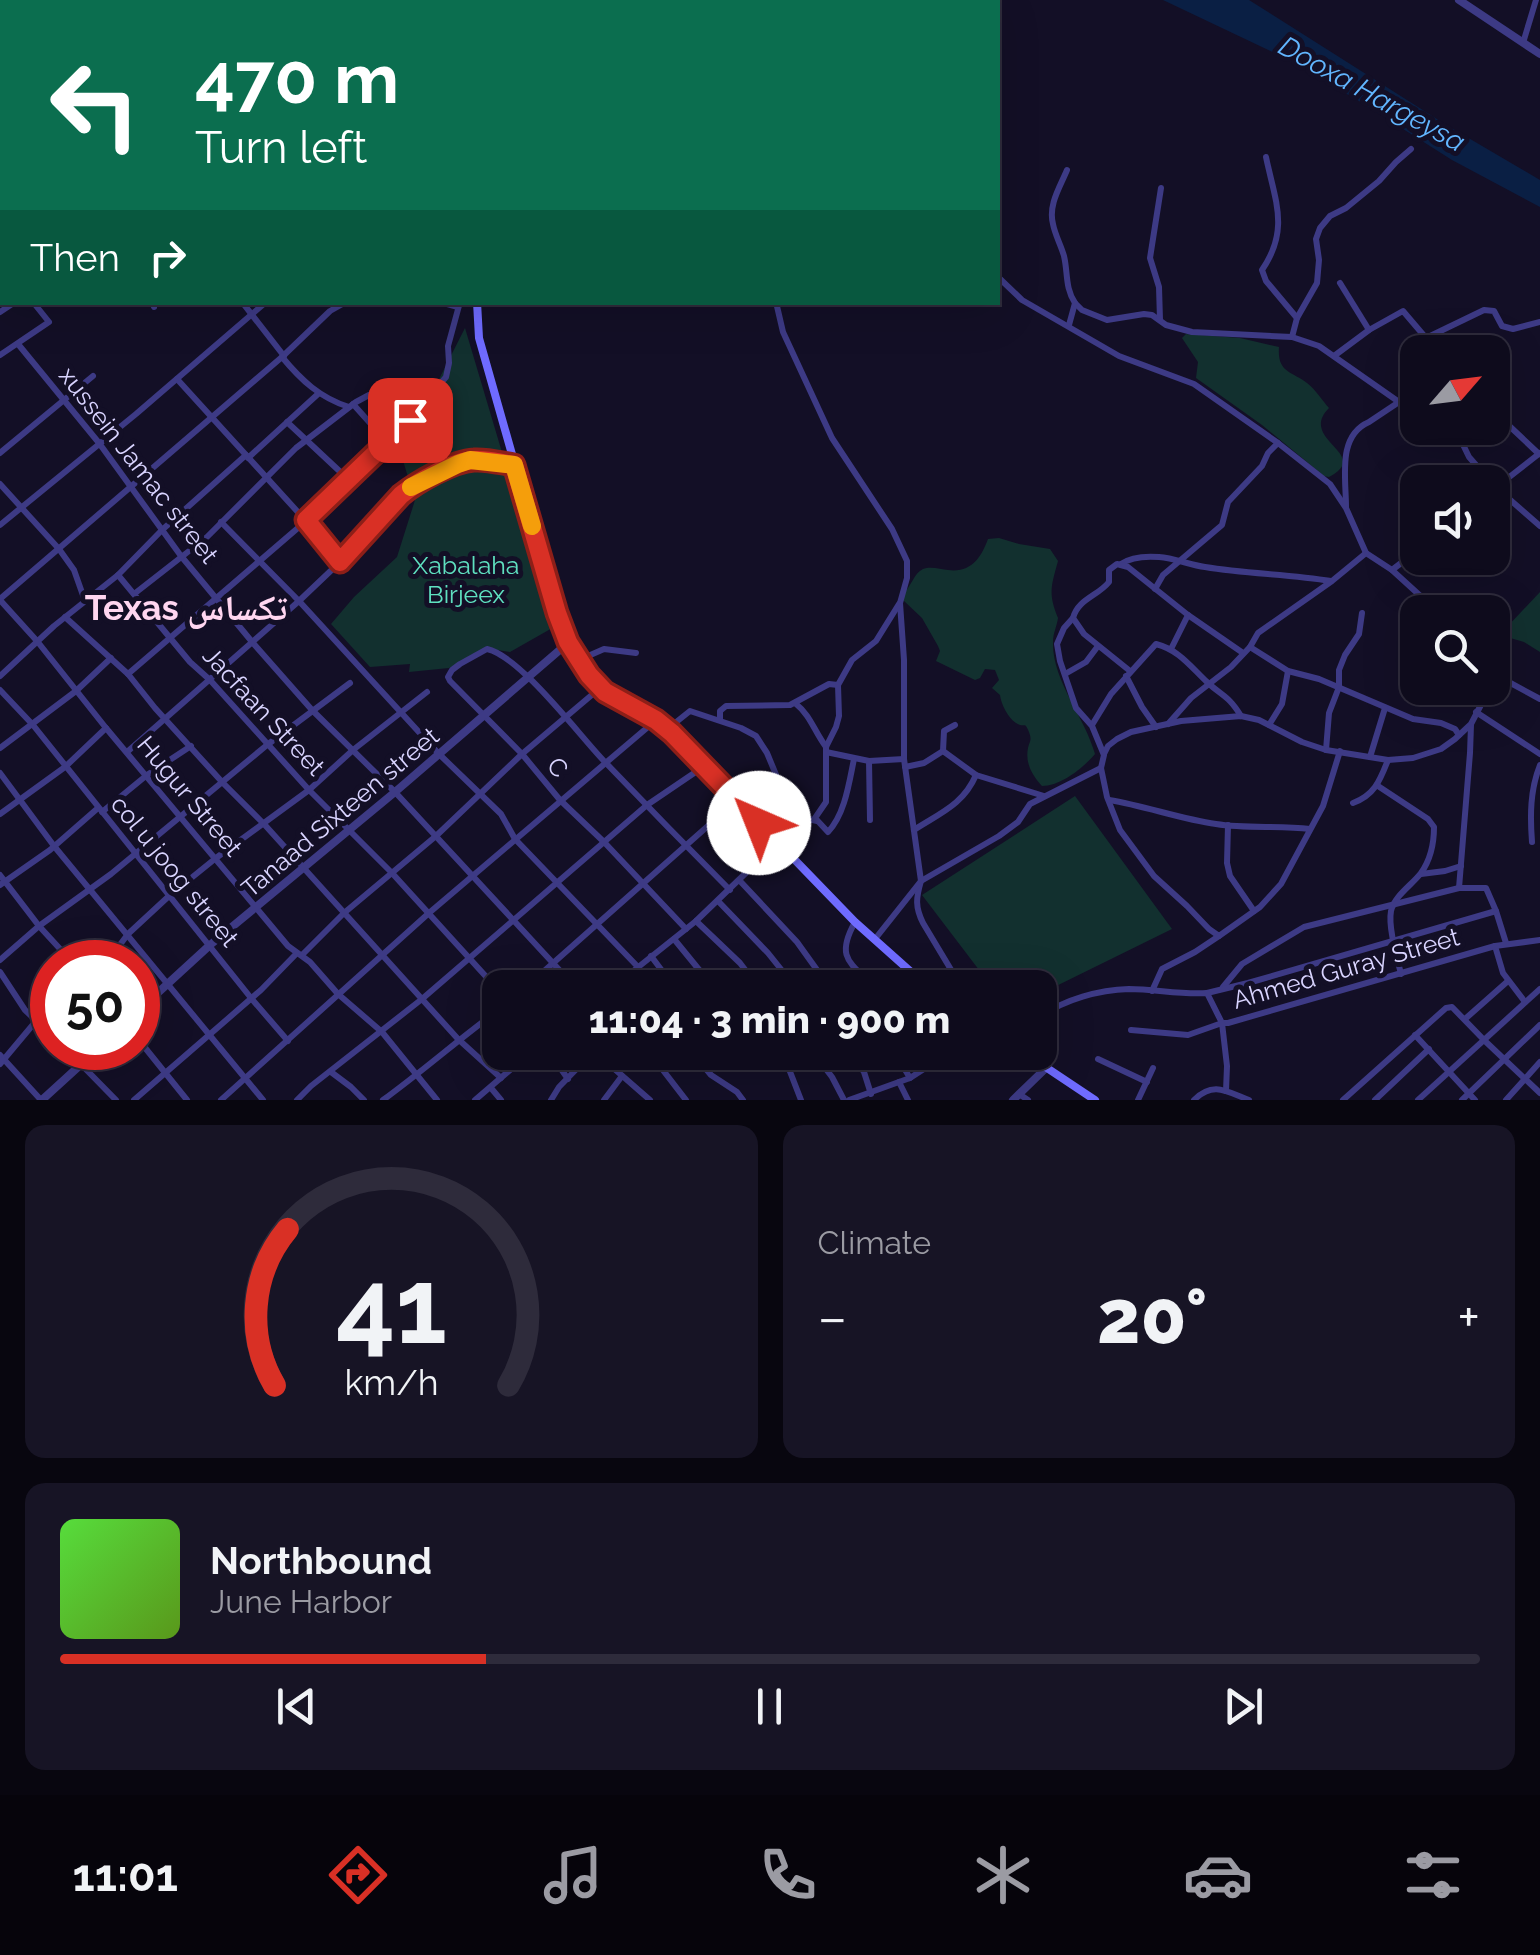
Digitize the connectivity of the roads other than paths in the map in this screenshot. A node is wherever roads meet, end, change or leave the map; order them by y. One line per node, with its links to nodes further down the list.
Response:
1 (1460, 0): 3 (street)
2 (1536, 0): 3 (street)
3 (1523, 43): 4 (street)
4 (1540, 54)
5 (1411, 149): 20 (street)
6 (1266, 157): 20 (street)
7 (1067, 170): 11 (street)
8 (1161, 188): 21 (street)
9 (1000, 279): 23 (street)
10 (1340, 283): 24 (street)
11 (1074, 303): 21 (street); 23 (street)
12 (35, 305): 26 (street)
13 (244, 305): 19 (street)
14 (263, 305): 19 (street)
15 (341, 305): 28 (street)
16 (459, 305): 35 (street)
17 (476, 305): 47 (main road)
18 (777, 305): 79 (street)
19 (251, 315): 28 (street); 31 (street)
20 (1297, 318): 25 (street)
21 (1160, 321): 25 (street)
22 (1540, 322): 24 (street)
23 (1069, 326): 43 (street)
24 (1369, 330): 29 (street)
25 (1292, 337): 29 (street)
26 (18, 344): 27 (street); 33 (street, xussein Jamac street)
27 (0, 355)
28 (283, 356): 32 (street); 37 (street)
29 (1334, 356): 34 (street)
30 (93, 376): 33 (street)
31 (176, 379): 37 (street); 41 (street)
32 (318, 394): 36 (street); 38 (street)
33 (64, 399): 41 (street, xussein Jamac street); 44 (street)
34 (1399, 402): 55 (street)
35 (424, 403): 36 (street); 42 (street)
36 (351, 406): 40 (street); 42 (street)
37 (210, 417): 46 (street); 52 (street)
38 (287, 422): 40 (street); 46 (street)
39 (1510, 426): 45 (street)
40 (307, 440): 49 (street); 50 (street)
41 (100, 442): 52 (street, xussein Jamac street); 54 (street)
42 (387, 442): 50 (street)
43 (1278, 444): 55 (street); 64 (street)
44 (0, 452)
45 (1539, 453): 48 (street)
46 (247, 457): 49 (street); 60 (street)
47 (514, 465): 66 (street); 86 (main road)
48 (1510, 474)
49 (267, 479): 56 (street); 57 (street)
50 (349, 480): 56 (street)
51 (0, 484): 54 (street)
52 (132, 486): 60 (street, xussein Jamac street); 61 (street)
53 (1510, 500): 59 (street)
54 (20, 508): 58 (street); 61 (street)
55 (1346, 508): 62 (street)
56 (306, 520): 65 (street); 66 (street)
57 (221, 522): 63 (street); 65 (street)
58 (0, 525)
59 (1540, 526)
60 (162, 530): 63 (street, xussein Jamac street); 70 (street)
61 (60, 549): 76 (street); 77 (street)
62 (1366, 554): 69 (street); 71 (street)
63 (181, 556): 73 (street); 75 (street, xussein Jamac street)
64 (1179, 561): 67 (street); 71 (street); 72 (street)
65 (258, 562): 75 (street); 78 (street)
66 (340, 562): 78 (street)
67 (1121, 564): 72 (street); 83 (street)
68 (1400, 564): 69 (street)
69 (1392, 570): 74 (street)
70 (118, 575): 73 (street, Jacfaan Street); 77 (street)
71 (1332, 581): 90 (street)
72 (1155, 589): 81 (street)
73 (134, 594): 84 (street, Jacfaan Street)
74 (1419, 595)
75 (218, 598): 84 (street); 87 (street, xussein Jamac street)
76 (0, 599): 85 (street, Hugur Street)
77 (85, 601): 82 (street)
78 (299, 601): 87 (street); 116 (street)
79 (900, 603): 102 (street); 151 (street)
80 (1362, 613): 105 (street)
81 (1188, 615): 89 (street); 90 (street)
82 (65, 617): 85 (street); 92 (street)
83 (1073, 618): 88 (street); 97 (street)
84 (171, 637): 96 (street); 100 (street, Jacfaan Street)
85 (37, 641): 98 (street); 108 (street, Hugur Street)
86 (568, 642): 93 (main road); 99 (street, Tanaad Sixteen street)
87 (252, 643): 100 (street); 114 (street, xussein Jamac street)
88 (1098, 646): 95 (street); 97 (street)
89 (1172, 649): 95 (street); 103 (street)
90 (1246, 650): 94 (street); 103 (street)
91 (636, 653): 93 (street)
92 (111, 658): 96 (street); 108 (street)
93 (579, 660): 106 (main road)
94 (1288, 671): 105 (street); 127 (street)
95 (1128, 673): 128 (street); 129 (street)
96 (128, 674): 120 (street)
97 (1066, 674): 128 (street)
98 (0, 676)
99 (528, 678): 118 (street, Tanaad Sixteen street); 118 (street, C); 119 (street)
100 (210, 680): 120 (street); 134 (street, Jacfaan Street)
101 (350, 683): 114 (street)
102 (838, 684): 111 (street); 136 (street)
103 (1208, 684): 117 (street); 123 (street)
104 (1510, 684): 110 (street)
105 (1339, 687): 113 (street); 138 (street)
106 (600, 688): 119 (street); 121 (main road)
107 (0, 690): 125 (street, col u joog street)
108 (76, 691): 125 (street); 130 (street, Hugur Street)
109 (427, 692): 116 (street)
110 (1540, 699)
111 (795, 702): 122 (street); 136 (street)
112 (1480, 705): 115 (street)
113 (1385, 708): 132 (street); 146 (street)
114 (312, 710): 134 (street); 137 (street, xussein Jamac street)
115 (1476, 712): 124 (street); 144 (street)
116 (401, 714): 137 (street); 142 (street)
117 (1241, 716): 123 (street); 127 (street)
118 (483, 717): 142 (street, Tanaad Sixteen street); 143 (street, C)
119 (565, 718): 143 (street); 150 (street)
120 (166, 720): 133 (street); 141 (street)
121 (656, 720): 131 (main road); 150 (street)
122 (720, 720): 131 (street); 175 (street)
123 (1168, 724): 129 (street)
124 (1470, 724): 132 (street); 190 (street)
125 (33, 725): 135 (street); 153 (street, col u joog street)
126 (955, 725): 139 (street)
127 (1269, 725): 138 (street)
128 (1092, 726): 145 (street)
129 (1156, 727): 145 (street)
130 (106, 728): 141 (street, Hugur Street); 153 (street)
131 (672, 733): 154 (main road)
132 (1459, 735): 148 (street)
133 (190, 746): 157 (street); 159 (street)
134 (267, 746): 159 (street); 161 (street, Jacfaan Street)
135 (0, 748)
136 (826, 749): 147 (street); 175 (street)
137 (353, 750): 161 (street); 162 (street, xussein Jamac street)
138 (1326, 750): 140 (street)
139 (943, 751): 151 (street); 158 (street)
140 (1340, 751): 146 (street); 178 (street)
141 (127, 752): 157 (street, Hugur Street)
142 (439, 754): 162 (street, Tanaad Sixteen street); 163 (street)
143 (522, 754): 163 (street); 166 (street, C)
144 (1540, 754)
145 (1104, 755): 155 (street)
146 (1370, 756): 148 (street)
147 (854, 758): 149 (street); 175 (street)
148 (1388, 760): 160 (street)
149 (870, 761): 151 (street); 174 (street)
150 (605, 762): 166 (street); 170 (street)
151 (905, 763): 180 (street)
152 (1540, 765): 184 (street)
153 (65, 766): 165 (street); 171 (street, col u joog street)
154 (703, 767): 168 (main road); 170 (street)
155 (1100, 768): 164 (street); 167 (street)
156 (0, 774): 165 (street)
157 (147, 775): 171 (street); 173 (street, Hugur Street)
158 (976, 776): 164 (street); 180 (street)
159 (223, 783): 173 (street); 176 (street)
160 (1378, 786): 169 (street); 193 (street)
161 (309, 790): 176 (street); 179 (street, Jacfaan Street)
162 (395, 792): 179 (street, Tanaad Sixteen street); 181 (street, xussein Jamac street)
163 (479, 793): 181 (street); 182 (street)
164 (1045, 796): 198 (street)
165 (20, 798): 172 (street); 186 (street)
166 (560, 800): 182 (street); 183 (street, C)
167 (1109, 800): 177 (street); 218 (street)
168 (741, 803): 185 (main road); 187 (street)
169 (1353, 803)
170 (648, 804): 183 (street); 187 (street)
171 (100, 810): 186 (street); 188 (street, col u joog street)
172 (0, 814)
173 (181, 817): 188 (street); 189 (street, Hugur Street)
174 (870, 820)
175 (817, 821)
176 (264, 824): 189 (street); 191 (street)
177 (1228, 825): 178 (street); 207 (street)
178 (1310, 828): 207 (street)
179 (350, 830): 191 (street, Tanaad Sixteen street); 192 (street, Jacfaan Street)
180 (914, 830): 198 (street)
181 (436, 836): 192 (street); 194 (street, xussein Jamac street)
182 (515, 839): 194 (street); 195 (street)
183 (604, 842): 195 (street); 199 (street, C)
184 (1532, 842)
185 (777, 843): 197 (street); 213 (main road)
186 (54, 846): 196 (street); 201 (street)
187 (686, 846): 199 (street); 202 (street)
188 (136, 854): 201 (street); 203 (street, col u joog street)
189 (216, 858): 203 (street); 206 (street, Hugur Street)
190 (1461, 866): 193 (street); 200 (street)
191 (304, 870): 206 (street, Tanaad Sixteen street); 209 (street)
192 (392, 873): 209 (street); 210 (street, Jacfaan Street)
193 (1420, 875): 205 (street)
194 (473, 877): 210 (street); 211 (street, xussein Jamac street)
195 (557, 880): 211 (street); 214 (street)
196 (2, 881): 215 (street)
197 (740, 881): 202 (street); 242 (street)
198 (921, 881): 220 (street); 245 (street)
199 (642, 884): 214 (street); 216 (street, C)
200 (1459, 888): 205 (street); 208 (street)
201 (92, 889): 215 (street); 217 (street)
202 (730, 890): 204 (street)
203 (169, 896): 217 (street); 226 (street, col u joog street)
204 (718, 901): 212 (street); 241 (street)
205 (1393, 904): 224 (street); 251 (street)
206 (257, 909): 226 (street, Tanaad Sixteen street); 228 (street, Hugur Street)
207 (1254, 910): 218 (street)
208 (1496, 911): 224 (street); 225 (street)
209 (344, 913): 228 (street); 229 (street)
210 (429, 913): 229 (street); 231 (street, Jacfaan Street)
211 (513, 918): 231 (street); 233 (street, xussein Jamac street)
212 (696, 921): 216 (street); 240 (street)
213 (855, 922): 220 (main road); 243 (street)
214 (597, 924): 233 (street); 234 (street)
215 (39, 926): 221 (street); 232 (street)
216 (686, 929): 219 (street)
217 (128, 934): 222 (street); 250 (street)
218 (1219, 936): 254 (street)
219 (674, 939): 230 (street); 239 (street)
220 (875, 939): 244 (main road)
221 (52, 940)
222 (124, 940)
223 (1540, 940): 225 (street, Ahmed Guray Street)
224 (1394, 941): 248 (street); 251 (street)
225 (1506, 943): 227 (street, Ahmed Guray Street)
226 (210, 946): 250 (street, Tanaad Sixteen street); 257 (street, col u joog street)
227 (1494, 946): 248 (street, Ahmed Guray Street); 249 (street)
228 (299, 954): 256 (street, Hugur Street); 257 (street)
229 (383, 954): 256 (street); 258 (street)
230 (652, 956): 234 (street); 238 (street)
231 (468, 957): 247 (street, Jacfaan Street); 258 (street)
232 (0, 960)
233 (553, 962): 235 (street); 236 (street, xussein Jamac street)
234 (638, 967): 237 (street)
235 (544, 970)
236 (560, 970)
237 (634, 970)
238 (662, 970)
239 (699, 970)
240 (745, 970)
241 (782, 970)
242 (817, 970)
243 (857, 970)
244 (909, 970)
245 (952, 970)
246 (0, 972): 261 (street)
247 (482, 972)
248 (1401, 974): 264 (street, Ahmed Guray Street)
249 (1508, 981): 259 (street); 262 (street)
250 (167, 984): 253 (street, Tanaad Sixteen street); 269 (street)
251 (1224, 988): 255 (street)
252 (1540, 989): 259 (street)
253 (160, 991)
254 (1152, 991): 255 (street, Ahmed Guray Street); 260 (street, Ahmed Guray Street)
255 (1207, 993): 264 (street, Ahmed Guray Street)
256 (338, 994): 268 (street, Hugur Street); 272 (street)
257 (251, 998): 269 (street); 272 (street, col u joog street)
258 (422, 999): 268 (street); 271 (street)
259 (1525, 1002): 273 (street)
260 (1057, 1007)
261 (30, 1015)
262 (1466, 1020): 270 (street); 273 (street)
263 (482, 1021): 271 (street)
264 (1222, 1023): 267 (street); 309 (street)
265 (1540, 1024): 275 (street)
266 (30, 1028): 277 (street)
267 (1131, 1030)
268 (382, 1032): 297 (street); 299 (street, Hugur Street)
269 (210, 1033): 296 (street); 301 (street)
270 (1416, 1035): 274 (street); 338 (street)
271 (458, 1039): 299 (street); 302 (street)
272 (288, 1041): 301 (street)
273 (1484, 1042): 275 (street); 298 (street)
274 (1429, 1049): 298 (street); 339 (street)
275 (1503, 1058): 305 (street); 312 (street)
276 (1098, 1059): 307 (street)
277 (1, 1060): 315 (street)
278 (1540, 1062): 305 (street)
279 (160, 1064): 296 (street)
280 (1153, 1068): 307 (street)
281 (75, 1070): 315 (street)
282 (88, 1070): 316 (street)
283 (510, 1070): 302 (street)
284 (562, 1070): 303 (street)
285 (576, 1070): 303 (street)
286 (615, 1070): 300 (street)
287 (663, 1070): 329 (street)
288 (707, 1070): 330 (street)
289 (788, 1070): 331 (street)
290 (827, 1070): 332 (street)
291 (862, 1070): 311 (street)
292 (906, 1070): 304 (street)
293 (922, 1070): 304 (street)
294 (1044, 1070): 313 (street)
295 (1047, 1070): 334 (main road)
296 (166, 1071): 317 (street); 318 (street)
297 (330, 1072): 321 (street); 322 (street)
298 (1451, 1072): 312 (street); 340 (street)
299 (417, 1075): 323 (street); 324 (street, Hugur Street)
300 (622, 1076): 327 (street); 328 (street)
301 (245, 1078): 319 (street); 320 (street)
302 (501, 1078): 308 (street)
303 (568, 1078): 314 (street)
304 (910, 1078): 306 (street)
305 (1524, 1078): 310 (street); 342 (street)
306 (899, 1082): 311 (street); 333 (street)
307 (1147, 1082): 335 (street)
308 (491, 1088): 325 (street); 326 (street)
309 (1226, 1092): 336 (street); 337 (street)
310 (1540, 1093)
311 (871, 1094): 332 (street)
312 (1471, 1097): 341 (street)
313 (1020, 1098)
314 (553, 1099)
315 (41, 1100)
316 (116, 1100)
317 (134, 1100)
318 (187, 1100)
319 (221, 1100)
320 (264, 1100)
321 (298, 1100)
322 (364, 1100)
323 (383, 1100)
324 (436, 1100)
325 (475, 1100)
326 (501, 1100)
327 (604, 1100)
328 (650, 1100)
329 (686, 1100)
330 (743, 1100)
331 (801, 1100)
332 (846, 1100)
333 (908, 1100)
334 (1095, 1100)
335 (1138, 1100)
336 (1194, 1100)
337 (1249, 1100)
338 (1343, 1100)
339 (1374, 1100)
340 (1418, 1100)
341 (1462, 1100)
342 (1506, 1100)

